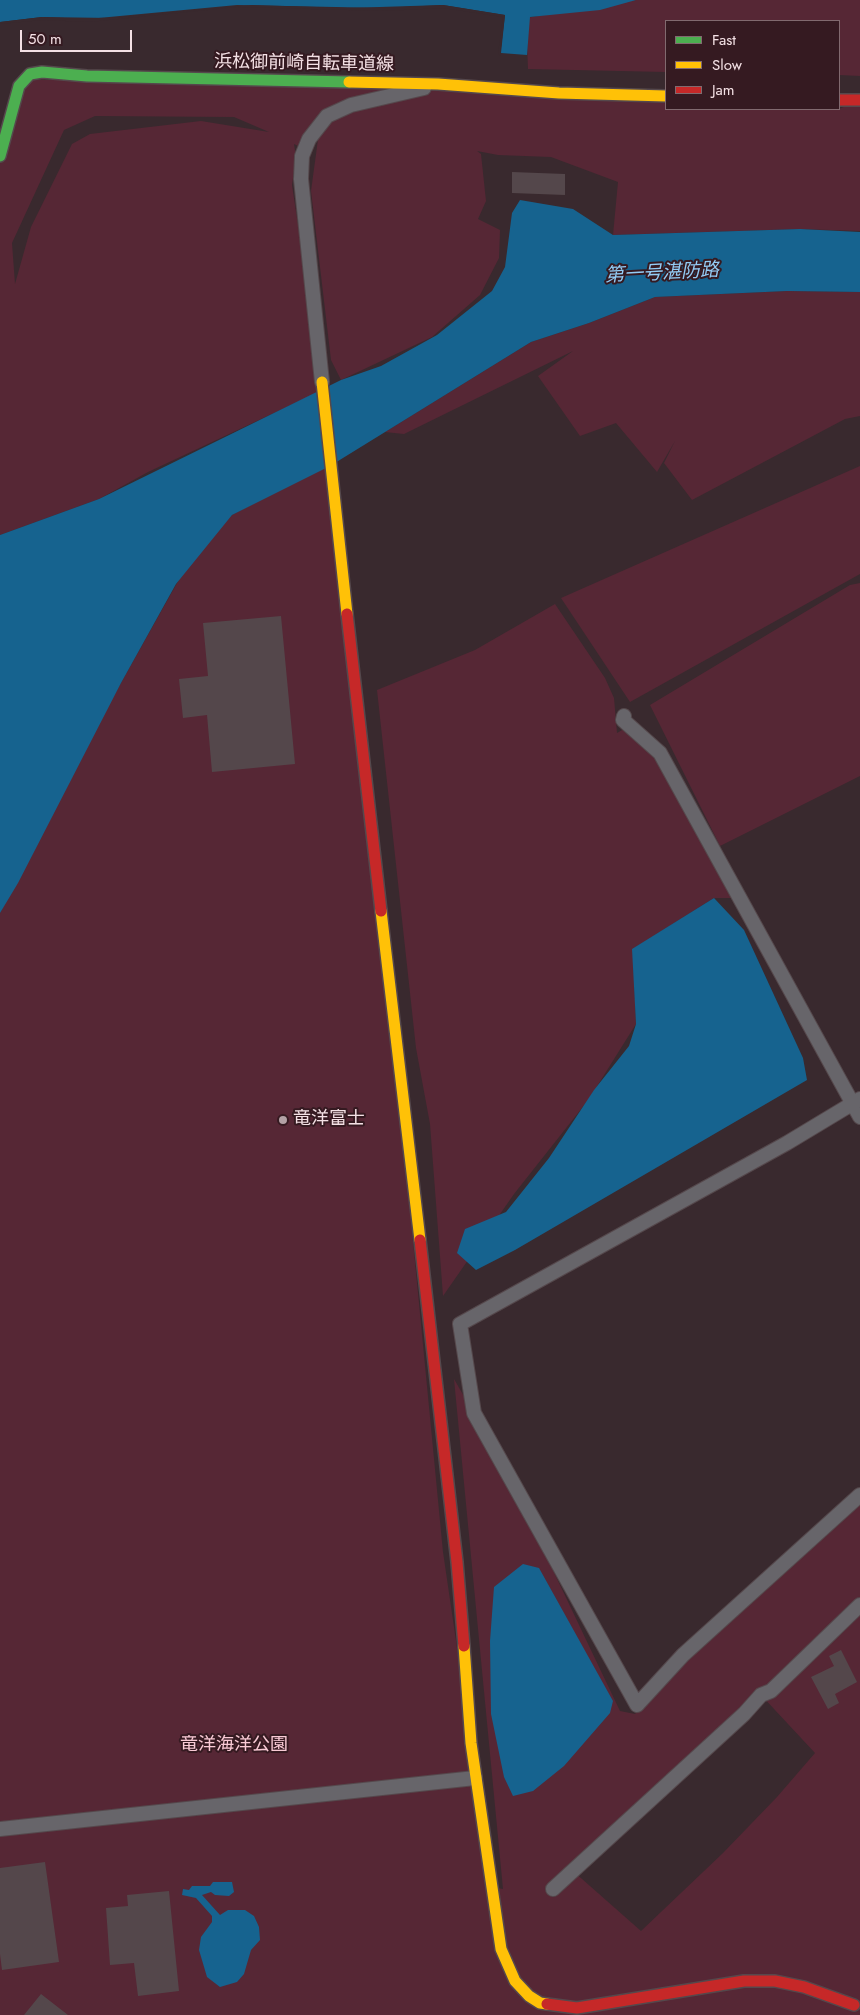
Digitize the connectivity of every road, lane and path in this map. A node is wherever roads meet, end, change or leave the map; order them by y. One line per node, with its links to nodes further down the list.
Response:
1 (438, 84): 2 (street, 浜松御前崎自転車道線); 5 (street, 浜松御前崎自転車道線); 6 (street)
2 (665, 96)
3 (840, 100): 4 (street)
4 (860, 100)
5 (0, 156)
6 (322, 382): 12 (street)
7 (624, 716): 8 (street)
8 (856, 1101): 9 (street); 10 (street)
9 (860, 1117)
10 (860, 1495)
11 (860, 1605): 14 (street)
12 (475, 1778): 13 (street); 15 (street)
13 (0, 1830)
14 (553, 1889)
15 (855, 2006)

